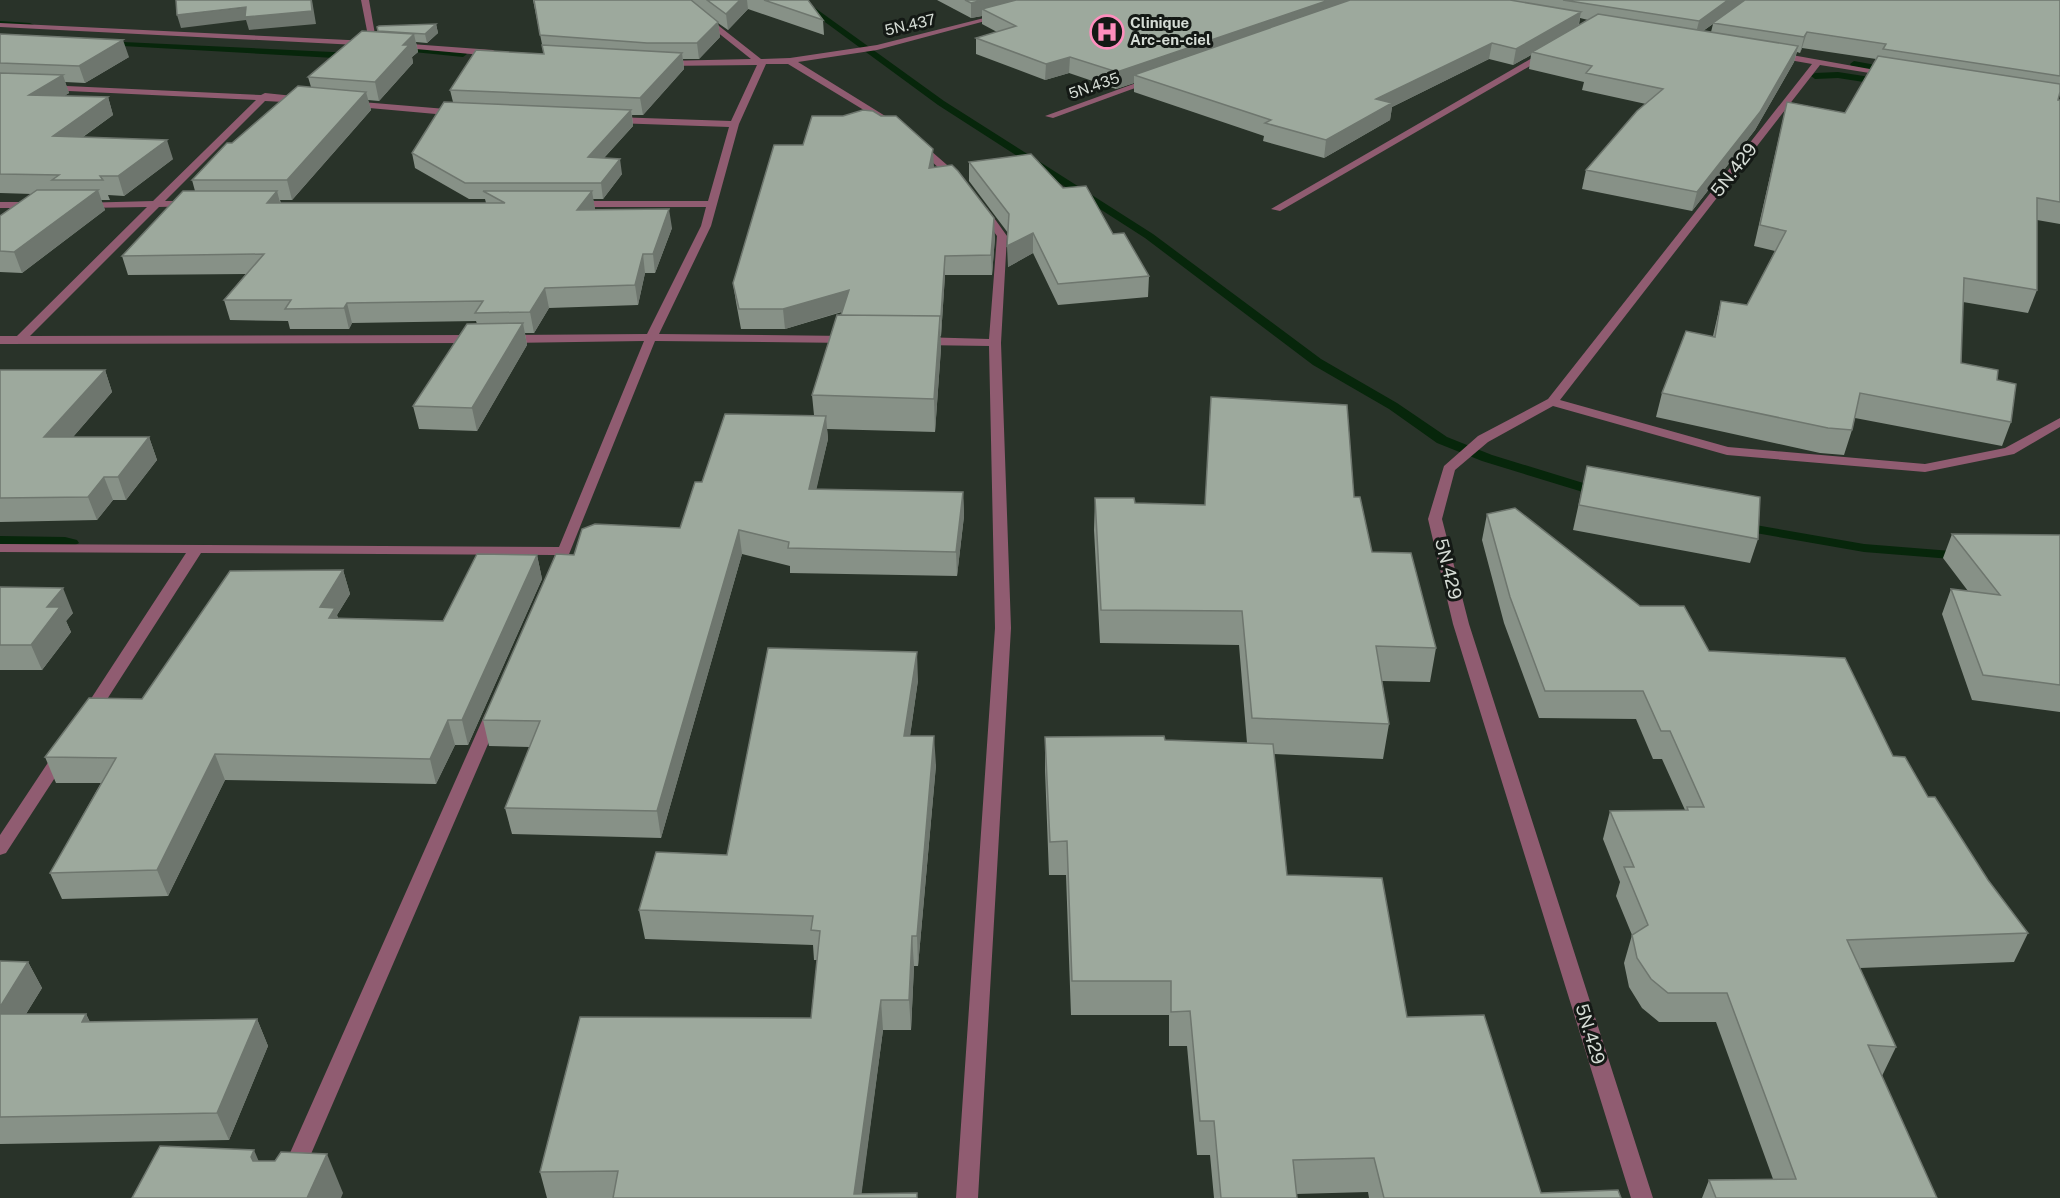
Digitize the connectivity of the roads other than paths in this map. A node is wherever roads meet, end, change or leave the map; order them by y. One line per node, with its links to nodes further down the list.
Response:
1 (364, 0): 5 (street)
2 (681, 0): 12 (street)
3 (1009, 14): 9 (street, 5N.437)
4 (0, 25): 5 (street)
5 (374, 44): 8 (street)
6 (1551, 50): 30 (street)
7 (1763, 53): 10 (street)
8 (504, 54)
9 (790, 62): 12 (street, 5N.437); 36 (street)
10 (1818, 62): 13 (street); 37 (street, 5N.429)
11 (649, 64): 12 (street, 5N.437)
12 (762, 64): 22 (street)
13 (1900, 75)
14 (1162, 77): 20 (street, 5N.435)
15 (35, 87): 16 (street)
16 (265, 96): 17 (street); 23 (street)
17 (310, 100)
18 (345, 104): 19 (street)
19 (464, 114)
20 (1050, 116)
21 (604, 119): 22 (street)
22 (734, 124): 26 (street)
23 (155, 204): 24 (street); 29 (street); 33 (street)
24 (203, 204)
25 (559, 204): 26 (street)
26 (713, 204): 31 (street)
27 (0, 205): 28 (street)
28 (48, 205)
29 (72, 205)
30 (1276, 209)
31 (651, 337): 33 (street); 34 (street); 41 (street)
32 (0, 340): 33 (street)
33 (20, 340)
34 (864, 340)
35 (912, 341): 36 (street)
36 (995, 343): 46 (street)
37 (1552, 402): 38 (street); 47 (street, 5N.429)
38 (2060, 422)
39 (0, 548): 40 (street)
40 (197, 548): 41 (street); 44 (street)
41 (564, 551): 42 (street)
42 (550, 584)
43 (497, 705): 45 (street)
44 (0, 849)
45 (282, 1198)
46 (967, 1198)
47 (1642, 1198)

